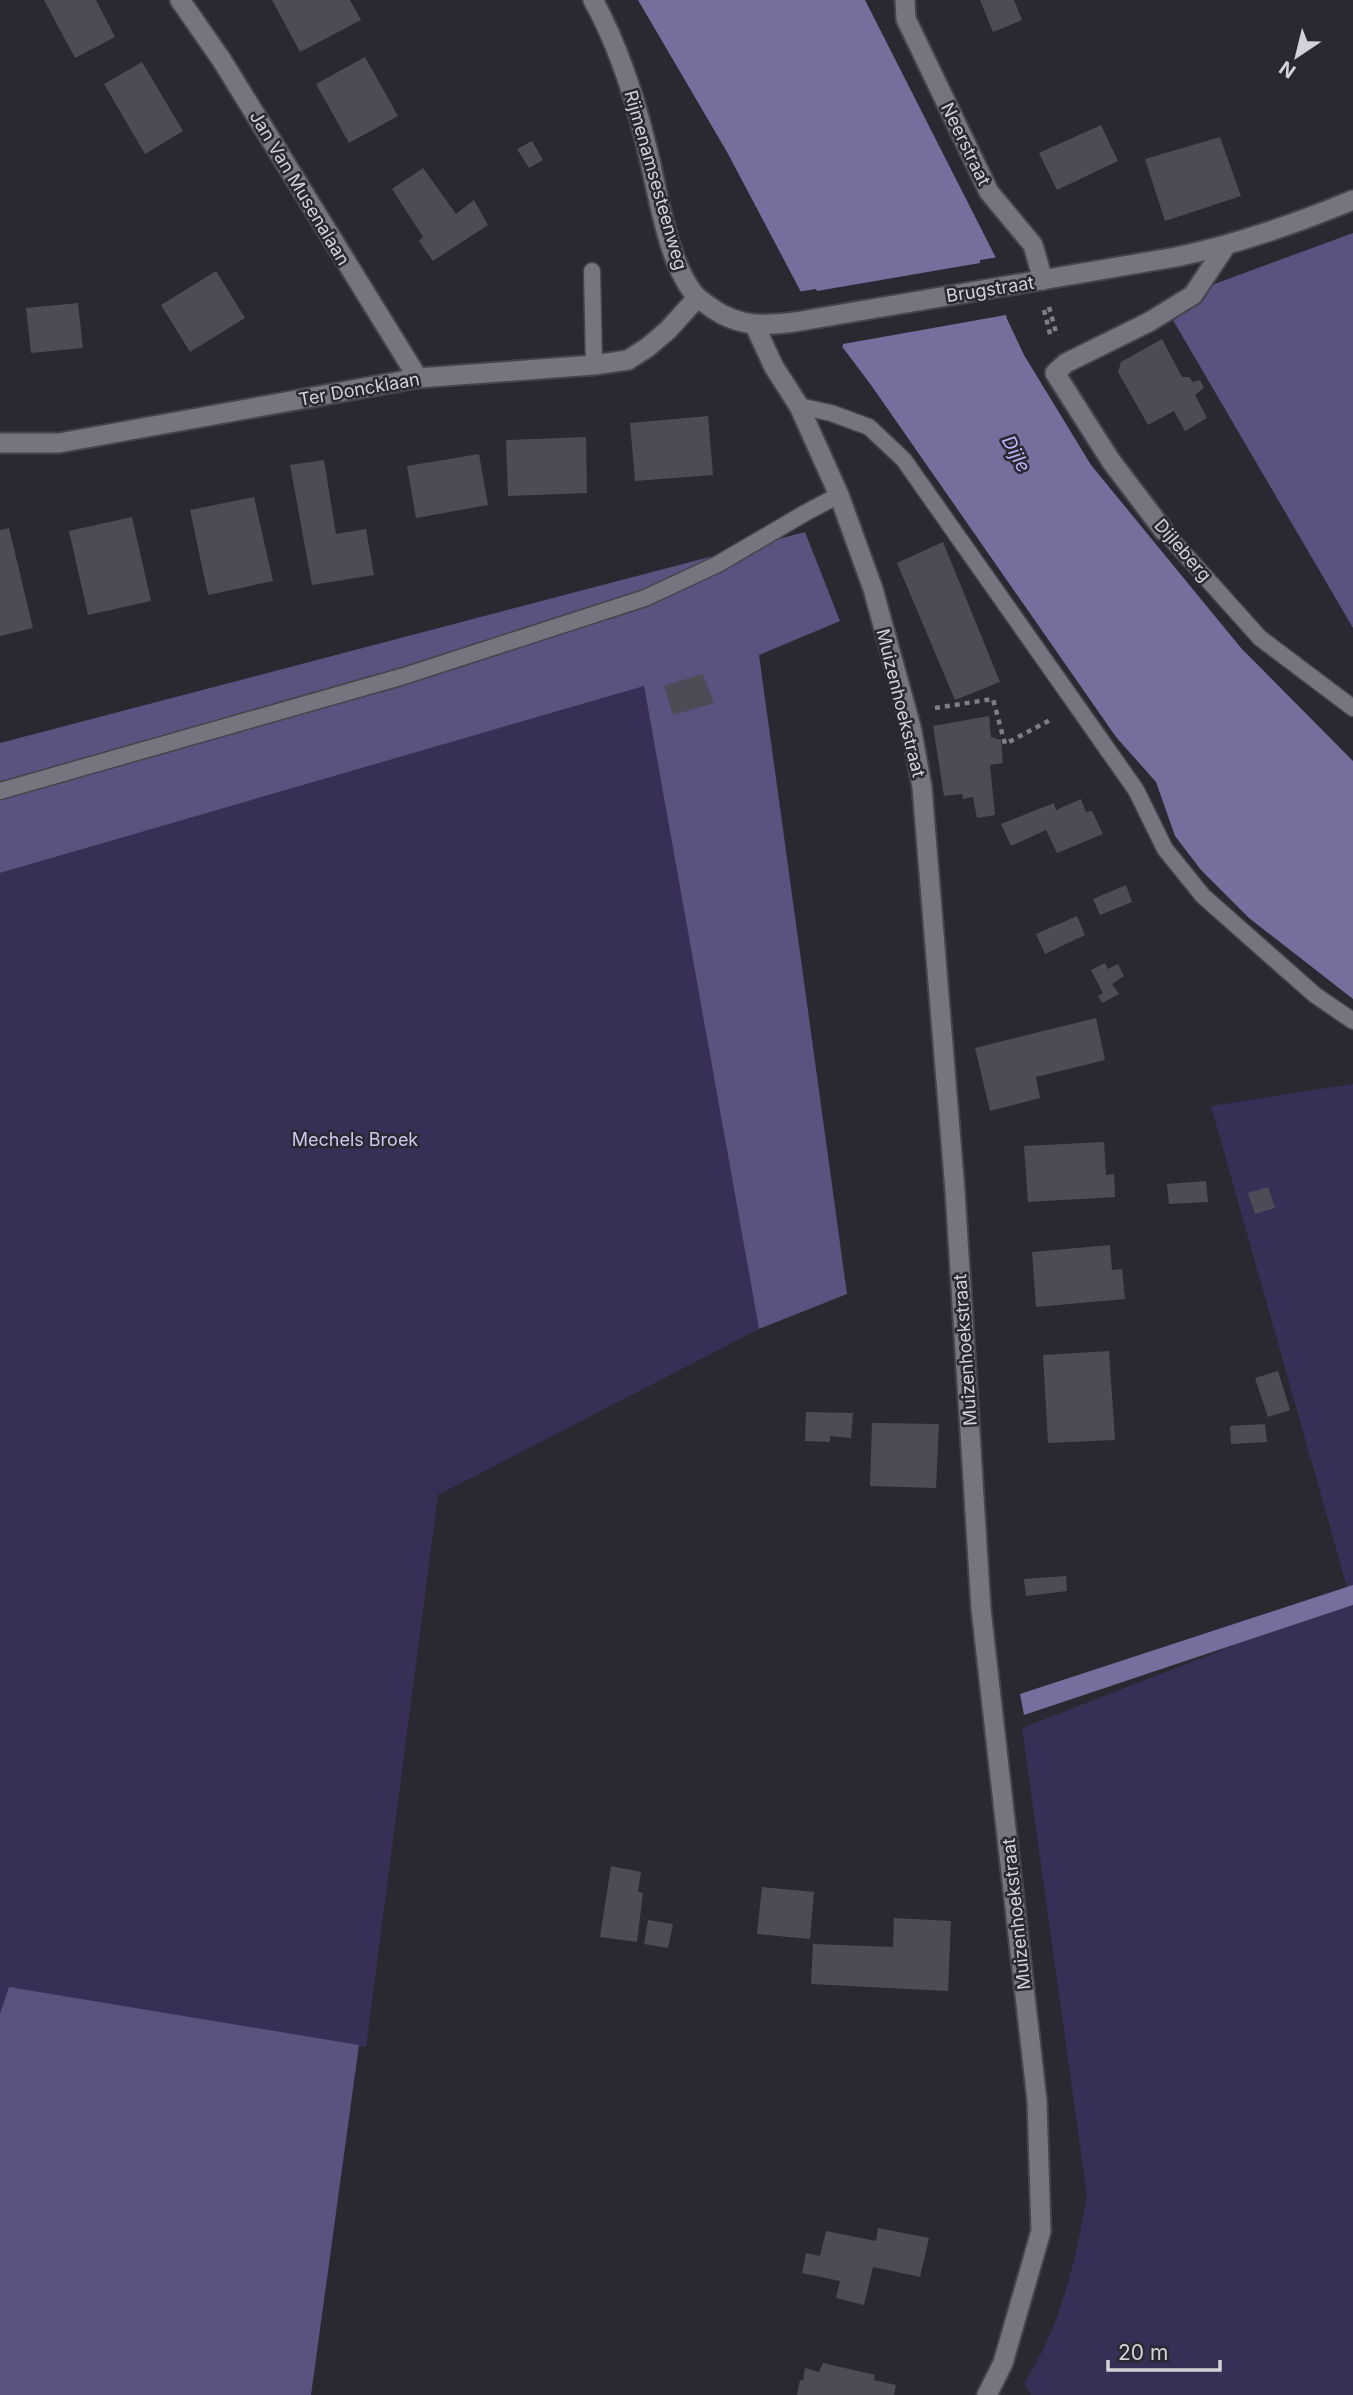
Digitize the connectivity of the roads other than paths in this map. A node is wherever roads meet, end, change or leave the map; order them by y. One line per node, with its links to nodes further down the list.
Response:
1 (180, 0): 11 (street, Jan Van Musenalaan)
2 (593, 0): 8 (street, Rijmenamsesteenweg)
3 (905, 0): 7 (street, Neerstraat)
4 (1353, 200): 5 (street, Brugstraat)
5 (1225, 247): 7 (street, Brugstraat); 15 (street, Dijleberg)
6 (592, 271): 10 (lane)
7 (1035, 281): 9 (street, Brugstraat)
8 (697, 298): 9 (street, Rijmenamsesteenweg); 10 (street, Ter Doncklaan)
9 (754, 326): 12 (street, Muizenhoekstraat)
10 (594, 365): 11 (street, Ter Doncklaan)
11 (418, 378): 13 (street, Ter Doncklaan)
12 (799, 406): 14 (street, Muizenhoekstraat); 18 (lane)
13 (0, 443)
14 (839, 495): 17 (lane); 19 (street, Muizenhoekstraat)
15 (1164, 531): 16 (lane, Dijleberg)
16 (1353, 708)
17 (0, 791)
18 (1353, 1021)
19 (987, 2395)

